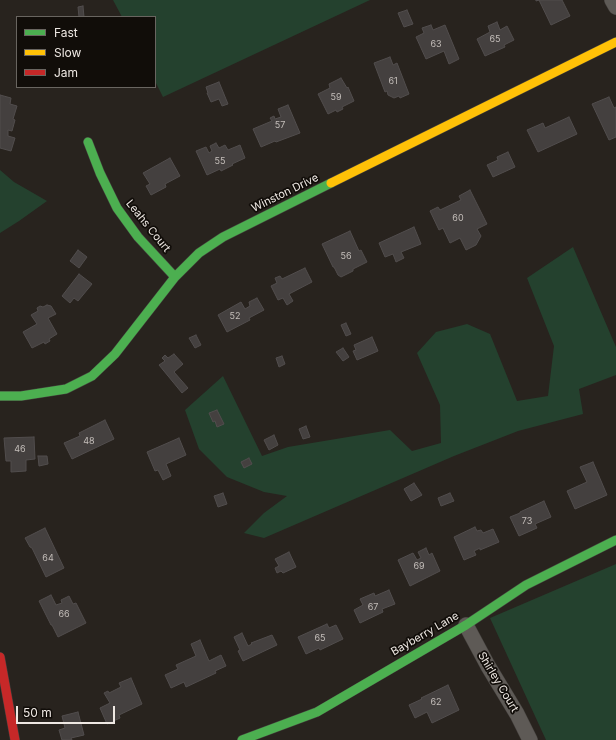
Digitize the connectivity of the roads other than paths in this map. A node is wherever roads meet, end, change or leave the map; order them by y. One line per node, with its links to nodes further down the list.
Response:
1 (612, 0): 2 (street)
2 (616, 7)
3 (616, 42): 5 (street, Winston Drive)
4 (88, 142): 5 (street, Leahs Court)
5 (175, 276): 6 (street, Winston Drive)
6 (0, 396)
7 (616, 540): 8 (street, Bayberry Lane)
8 (466, 625): 11 (street, Bayberry Lane); 12 (street, Shirley Court)
9 (0, 657): 10 (street)
10 (15, 740)
11 (242, 740)
12 (530, 740)

